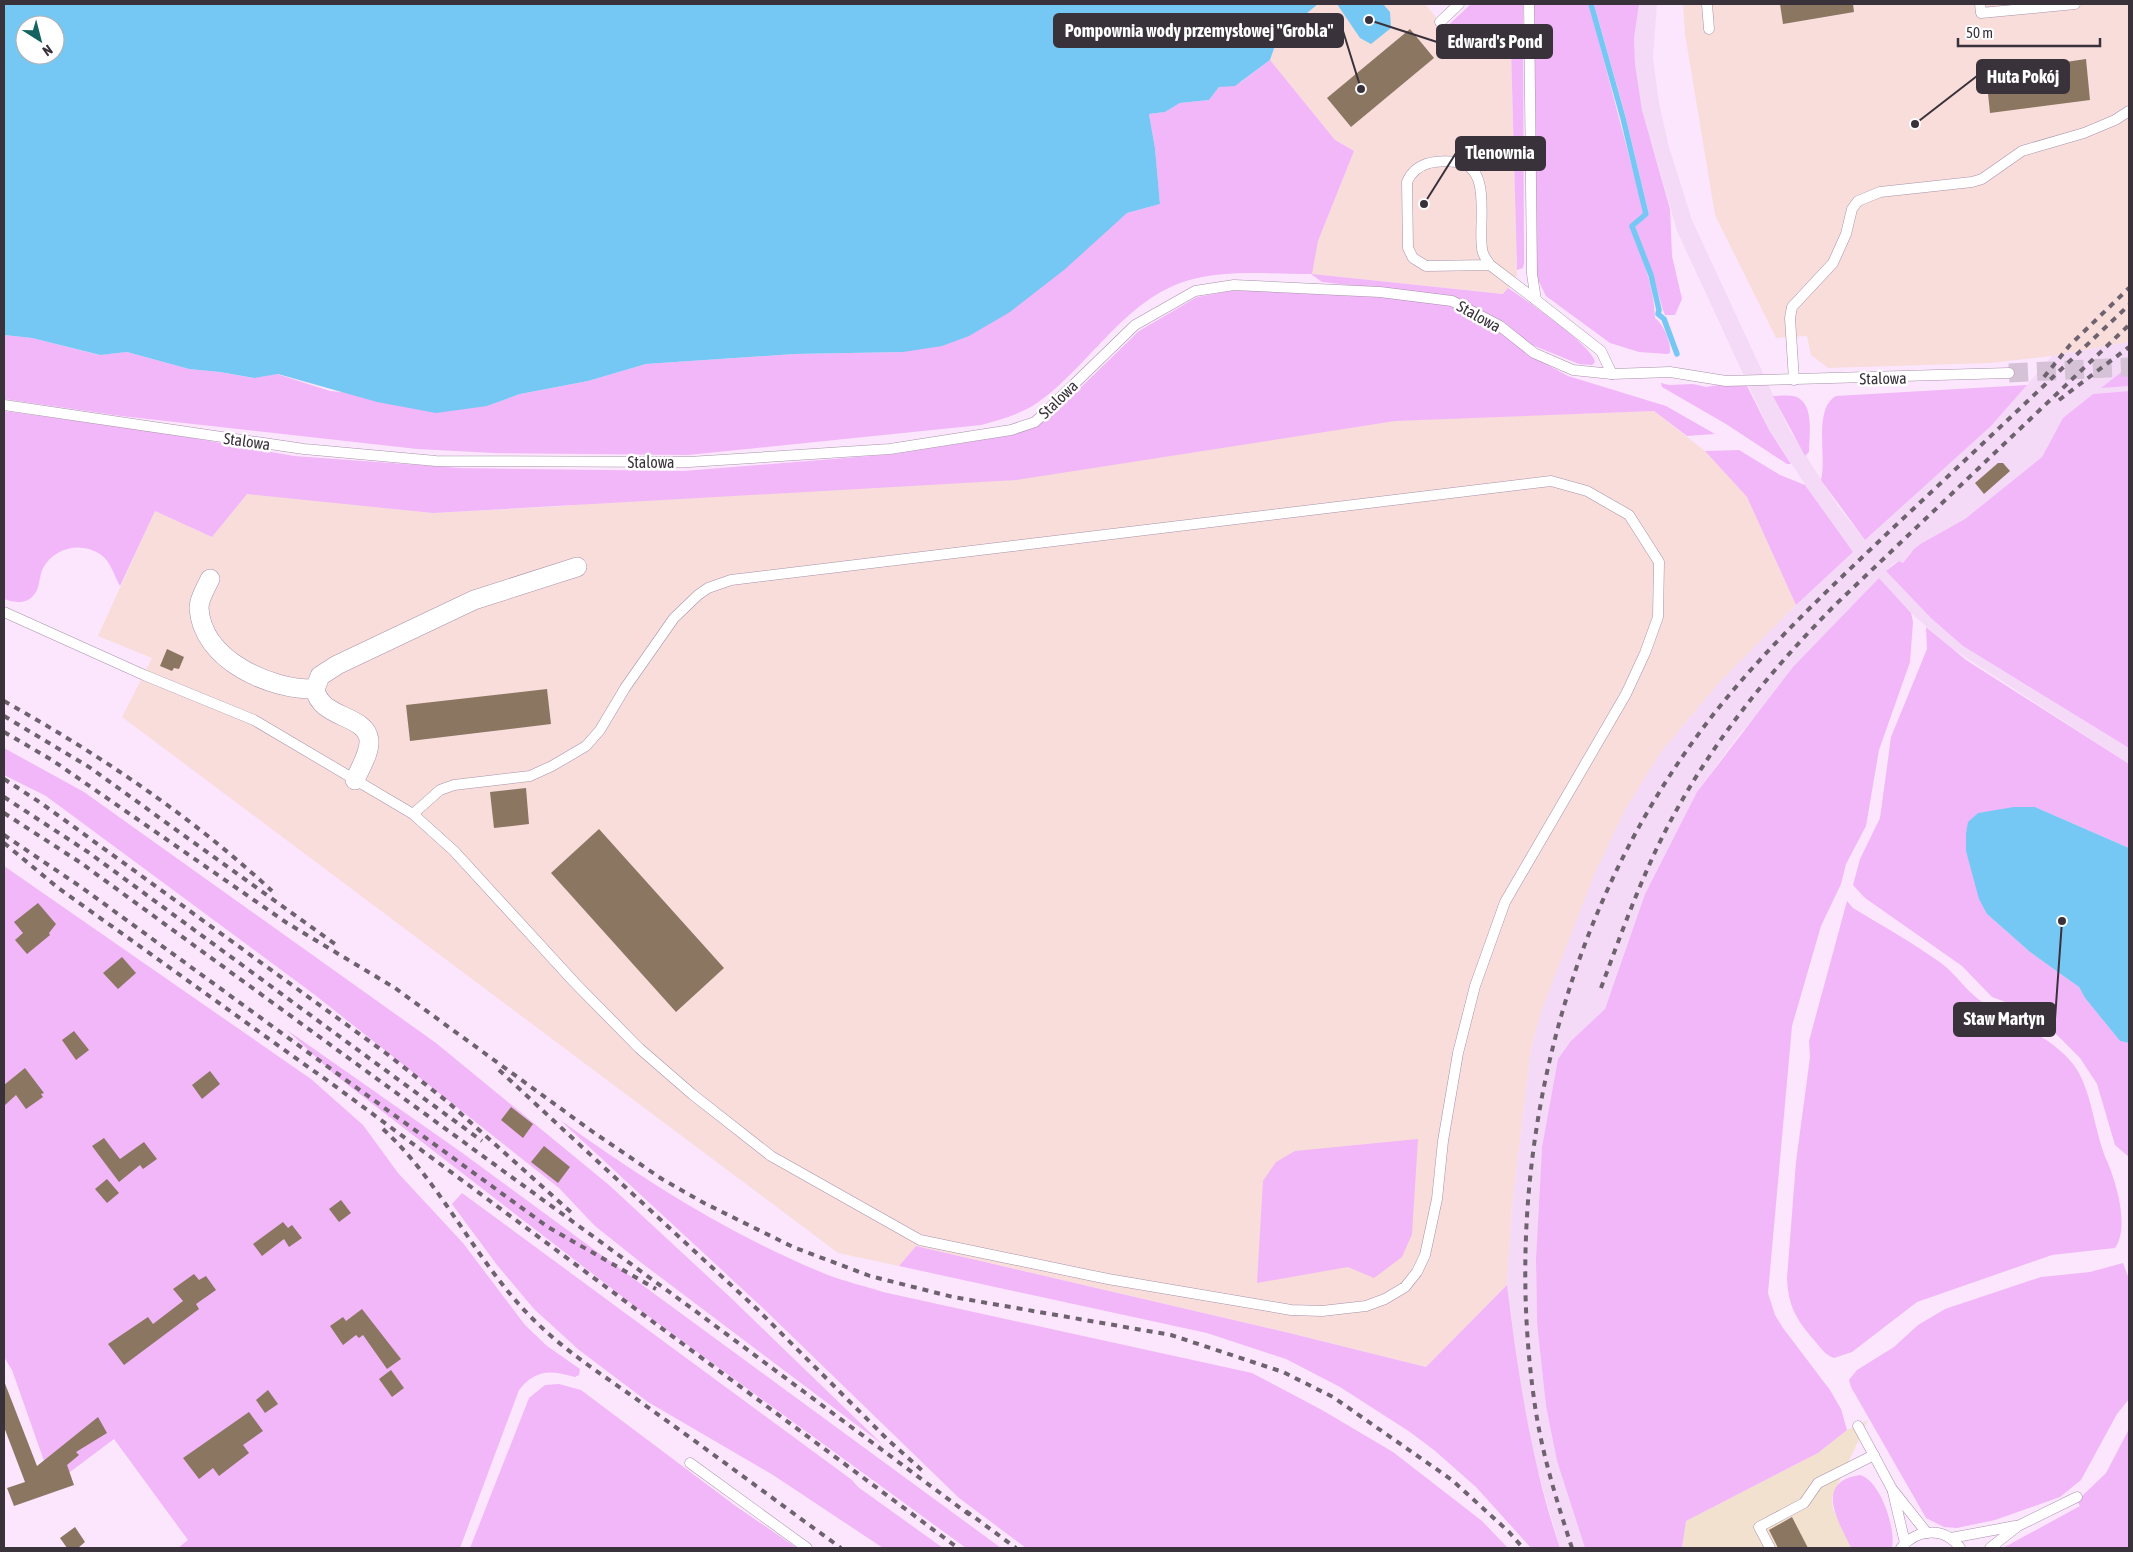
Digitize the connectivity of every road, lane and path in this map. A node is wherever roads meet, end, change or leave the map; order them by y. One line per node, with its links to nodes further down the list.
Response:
1 (1459, 4): 6 (lane)
2 (1530, 4): 10 (lane)
3 (1707, 4): 7 (lane)
4 (1980, 4): 5 (lane)
5 (2075, 4)
6 (1440, 22)
7 (1709, 30)
8 (2129, 110): 13 (lane)
9 (1490, 265): 9 (lane); 10 (lane)
10 (1536, 300): 12 (lane)
11 (2009, 373): 13 (lane, Stalowa)
12 (1612, 374): 13 (lane, Stalowa); 14 (lane, Stalowa)
13 (1794, 380)
14 (4, 405)
15 (577, 567): 18 (street)
16 (210, 579): 18 (street)
17 (4, 612): 19 (lane)
18 (315, 689): 19 (street)
19 (355, 780): 20 (lane)
20 (413, 814): 20 (lane)
21 (1858, 1426): 22 (lane)
22 (1874, 1455): 24 (lane); 31 (lane)
23 (690, 1463): 30 (lane)
24 (1892, 1489): 27 (lane); 29 (lane)
25 (2077, 1497): 26 (lane)
26 (2018, 1526): 28 (lane); 33 (lane)
27 (1927, 1532): 28 (lane); 29 (lane)
28 (1950, 1538): 32 (lane)
29 (1903, 1546)
30 (807, 1548)
31 (1770, 1548)
32 (1960, 1548)
33 (1990, 1548)

